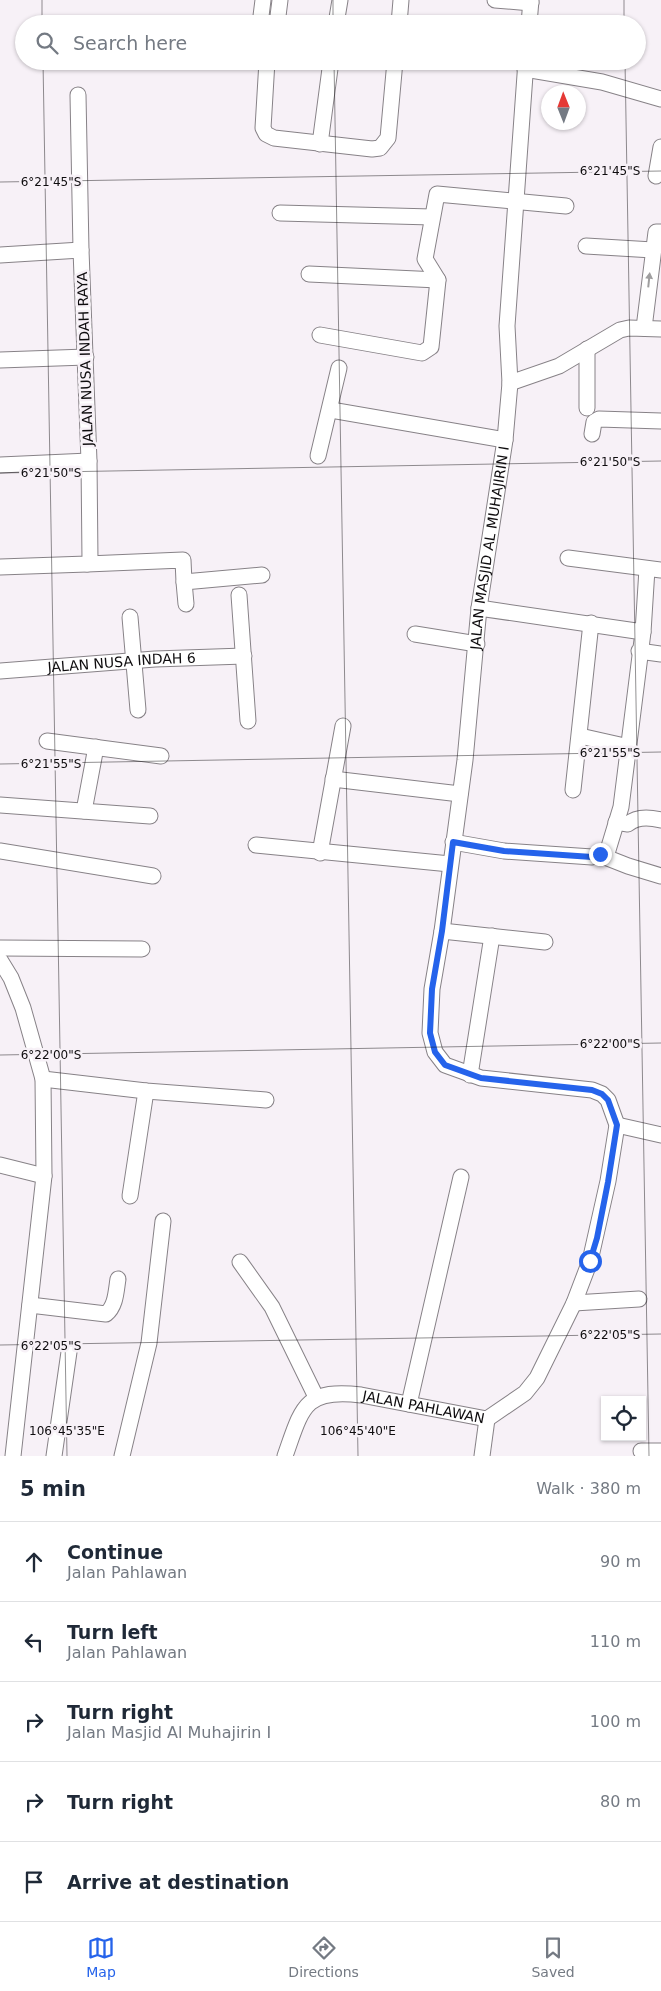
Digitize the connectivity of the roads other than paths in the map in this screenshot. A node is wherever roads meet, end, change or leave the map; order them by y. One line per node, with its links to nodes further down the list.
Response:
1 (263, 0): 7 (street)
2 (280, 0): 8 (street)
3 (340, 0): 9 (street)
4 (401, 0): 10 (street)
5 (495, 0): 6 (street)
6 (531, 2): 11 (street)
7 (261, 15)
8 (278, 15)
9 (338, 15)
10 (400, 15)
11 (530, 15)
12 (266, 70): 19 (street)
13 (330, 70): 19 (street)
14 (394, 70): 19 (street)
15 (526, 70): 22 (street, JALAN MASJID AL MUHAJIRIN I)
16 (548, 70): 18 (street)
17 (78, 96): 28 (street, JALAN NUSA INDAH RAYA)
18 (661, 98)
19 (320, 144)
20 (661, 147): 21 (street)
21 (656, 176)
22 (518, 202): 23 (street); 25 (street); 40 (street, JALAN MASJID AL MUHAJIRIN I)
23 (566, 206)
24 (280, 213): 25 (street)
25 (432, 218): 32 (street)
26 (661, 232): 29 (street)
27 (586, 246): 29 (street)
28 (81, 250): 30 (street); 37 (street, JALAN NUSA INDAH RAYA)
29 (653, 250): 33 (street, one-way to 29)
30 (0, 254)
31 (309, 274): 32 (street)
32 (438, 280): 35 (street)
33 (644, 328): 34 (street); 36 (street)
34 (661, 329)
35 (320, 336)
36 (588, 349): 40 (street); 41 (street)
37 (86, 357): 38 (street); 47 (street, JALAN NUSA INDAH RAYA)
38 (0, 360)
39 (339, 368): 42 (street)
40 (510, 384): 45 (street, JALAN MASJID AL MUHAJIRIN I)
41 (587, 408)
42 (331, 410): 45 (street); 46 (street)
43 (661, 421): 44 (street)
44 (592, 434)
45 (505, 440): 57 (street, JALAN MASJID AL MUHAJIRIN I)
46 (318, 456)
47 (89, 460): 48 (street); 50 (street, JALAN NUSA INDAH RAYA)
48 (0, 465)
49 (568, 558): 52 (street)
50 (86, 564): 51 (street); 54 (street)
51 (0, 567)
52 (654, 570): 60 (street)
53 (262, 575): 54 (street)
54 (184, 582): 56 (street)
55 (239, 596): 65 (street)
56 (186, 604)
57 (479, 608): 59 (street); 62 (street, JALAN MASJID AL MUHAJIRIN I)
58 (130, 617): 66 (street)
59 (591, 623): 60 (street); 71 (street)
60 (643, 632): 63 (street)
61 (415, 634): 62 (street)
62 (477, 644): 78 (street, JALAN MASJID AL MUHAJIRIN I)
63 (640, 651): 64 (street); 74 (street)
64 (661, 654)
65 (244, 656): 66 (street, JALAN NUSA INDAH 6); 69 (street)
66 (134, 661): 67 (street, JALAN NUSA INDAH 6); 68 (street)
67 (0, 672)
68 (138, 710)
69 (248, 721)
70 (343, 726): 76 (street)
71 (580, 736): 74 (street); 77 (street)
72 (47, 741): 73 (street)
73 (96, 747): 75 (street); 80 (street)
74 (629, 747): 83 (street)
75 (161, 756)
76 (333, 779): 78 (street); 87 (street)
77 (573, 790)
78 (460, 794): 84 (street, JALAN MASJID AL MUHAJIRIN I)
79 (0, 805): 80 (street)
80 (84, 811): 81 (street)
81 (150, 816)
82 (661, 820): 83 (street)
83 (616, 822): 88 (street)
84 (453, 842): 88 (street); 89 (street, JALAN MASJID AL MUHAJIRIN I)
85 (256, 845): 87 (street)
86 (0, 851): 90 (street)
87 (320, 853): 89 (street)
88 (600, 854): 91 (street)
89 (450, 864): 92 (street, JALAN MASJID AL MUHAJIRIN I)
90 (153, 876)
91 (661, 876)
92 (442, 931): 93 (street); 98 (street, JALAN MASJID AL MUHAJIRIN I)
93 (492, 936): 94 (street); 99 (street)
94 (545, 942)
95 (0, 948): 96 (street)
96 (142, 949)
97 (0, 960): 100 (street)
98 (430, 1033): 99 (street, JALAN PAHLAWAN)
99 (470, 1075): 103 (street, JALAN PAHLAWAN)
100 (43, 1079): 101 (street); 106 (street)
101 (146, 1091): 102 (street); 108 (street)
102 (266, 1100)
103 (617, 1125): 104 (street); 113 (street, JALAN PAHLAWAN)
104 (661, 1135)
105 (0, 1165): 106 (street)
106 (44, 1176): 114 (street)
107 (461, 1177): 117 (street)
108 (130, 1196)
109 (163, 1222): 123 (street)
110 (240, 1262): 116 (street)
111 (118, 1279): 114 (street)
112 (639, 1300): 113 (street)
113 (574, 1303): 118 (street, JALAN PAHLAWAN)
114 (30, 1305): 121 (street)
115 (69, 1352): 122 (street)
116 (316, 1397): 117 (street, JALAN PAHLAWAN); 124 (street)
117 (409, 1404): 118 (street, JALAN PAHLAWAN)
118 (486, 1419): 125 (street)
119 (641, 1449): 120 (street)
120 (661, 1451)
121 (13, 1456)
122 (54, 1456)
123 (122, 1456)
124 (285, 1456)
125 (482, 1456)

